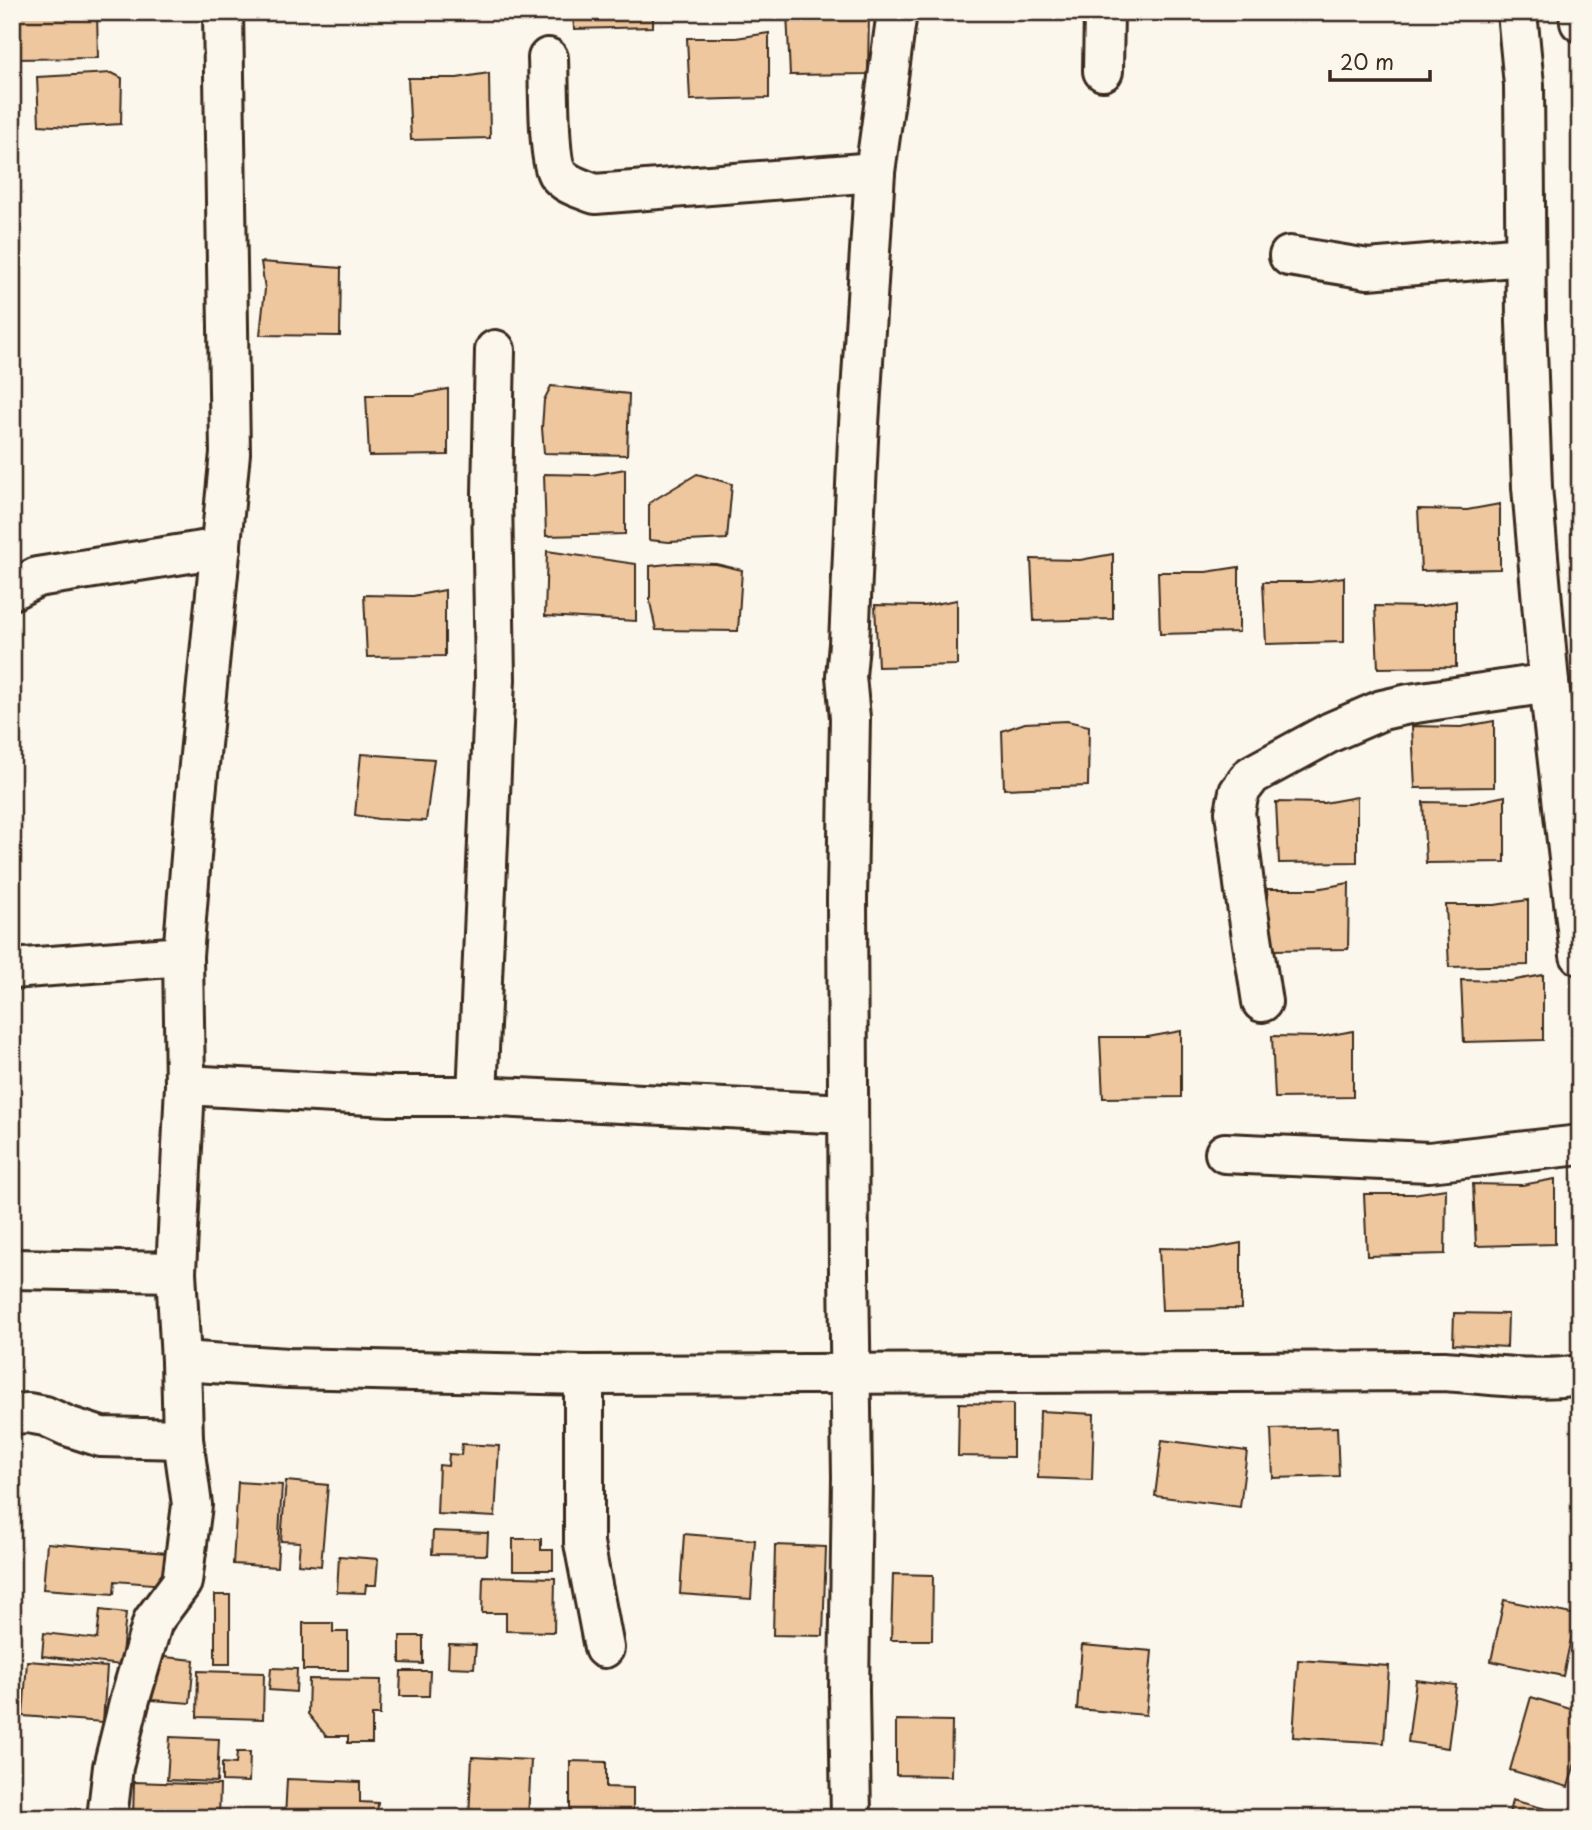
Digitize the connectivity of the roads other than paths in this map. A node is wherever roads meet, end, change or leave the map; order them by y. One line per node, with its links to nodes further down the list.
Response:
1 (223, 12): 13 (street)
2 (897, 12): 9 (street)
3 (1104, 12): 8 (street)
4 (1517, 12): 11 (street)
5 (1579, 12): 6 (street)
6 (1580, 22)
7 (548, 58): 9 (street)
8 (1103, 71)
9 (875, 172): 22 (street)
10 (1289, 256): 11 (street)
11 (1525, 256): 15 (street)
12 (495, 350): 21 (street)
13 (221, 548): 14 (street); 17 (street)
14 (12, 590)
15 (1549, 683): 16 (street); 19 (street)
16 (1580, 955)
17 (183, 956): 18 (street); 20 (street)
18 (12, 969)
19 (1262, 1002)
20 (186, 1085): 21 (street); 26 (street)
21 (477, 1096): 22 (street)
22 (848, 1114): 28 (street)
23 (1580, 1145): 24 (street)
24 (1225, 1153)
25 (12, 1269): 26 (street)
26 (176, 1272): 27 (street)
27 (181, 1360): 29 (street); 32 (street)
28 (851, 1374): 29 (street); 30 (street); 35 (street)
29 (584, 1375): 33 (street)
30 (1580, 1375)
31 (12, 1415): 32 (street)
32 (183, 1439): 34 (street)
33 (604, 1648)
34 (107, 1818)
35 (851, 1818)

